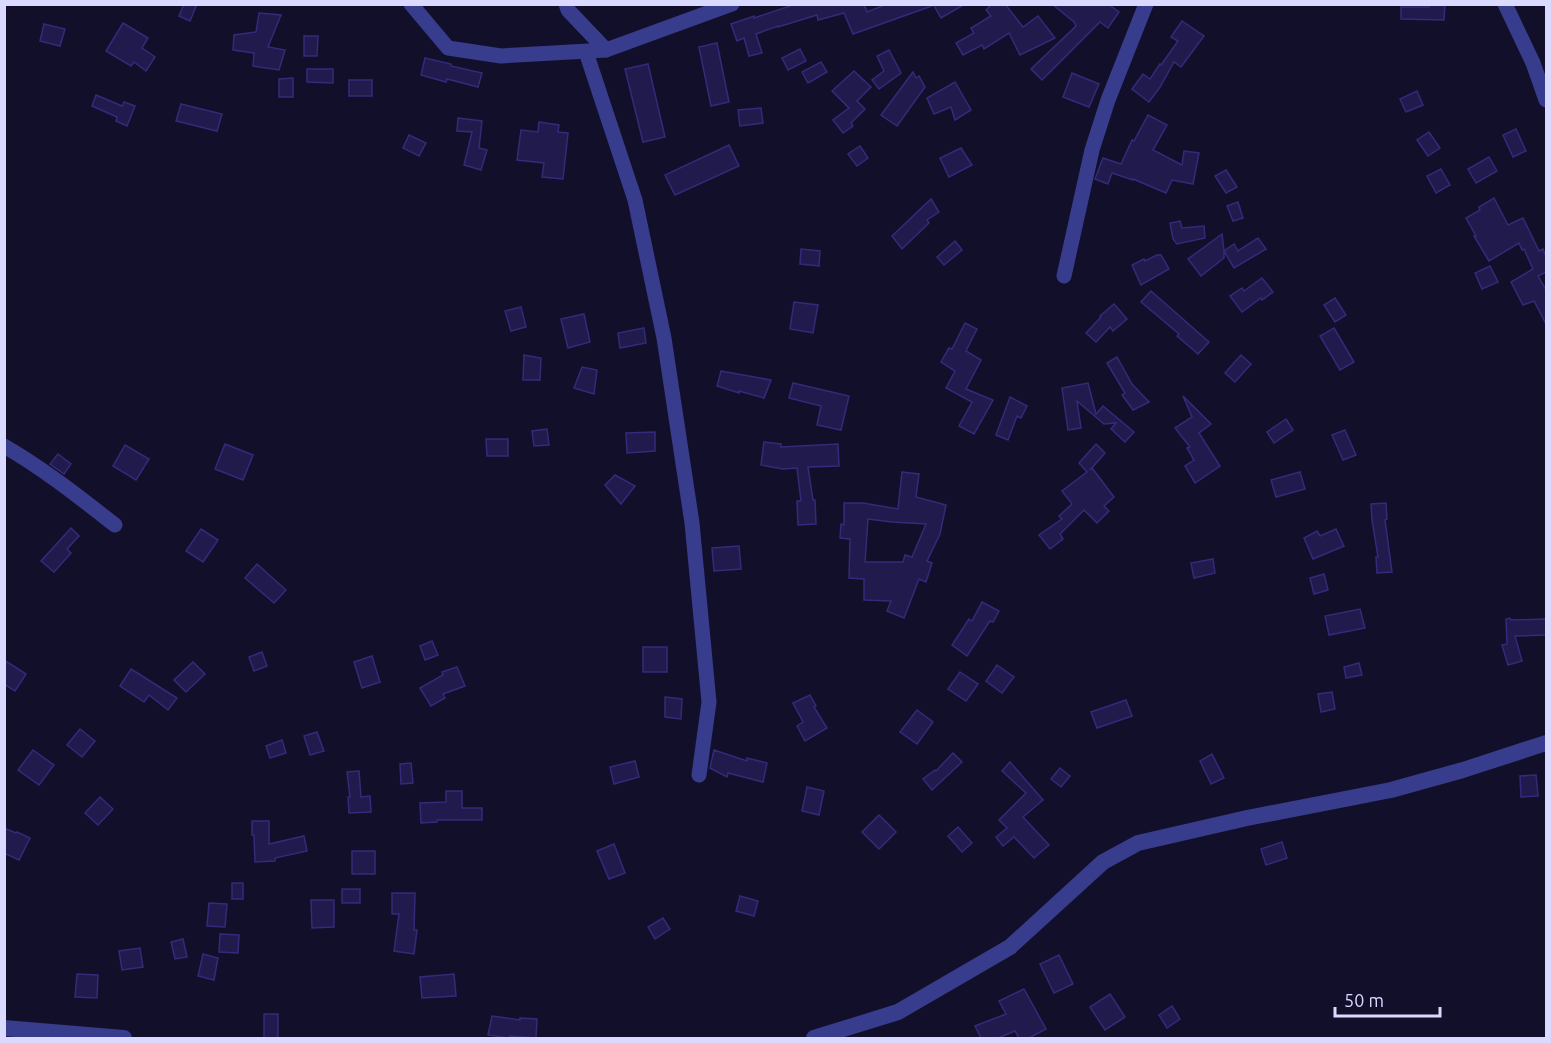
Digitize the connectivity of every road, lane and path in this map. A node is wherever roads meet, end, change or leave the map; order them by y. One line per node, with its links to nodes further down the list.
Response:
1 (411, 4): 7 (street)
2 (566, 4): 6 (street)
3 (732, 4): 6 (street)
4 (1146, 4): 9 (street)
5 (1505, 4): 8 (street)
6 (606, 50): 7 (street)
7 (586, 52): 13 (street)
8 (1546, 100)
9 (1064, 276)
10 (4, 446): 11 (street)
11 (115, 525)
12 (1546, 743): 16 (street)
13 (699, 775)
14 (4, 1028): 15 (street)
15 (124, 1038)
16 (814, 1038)

